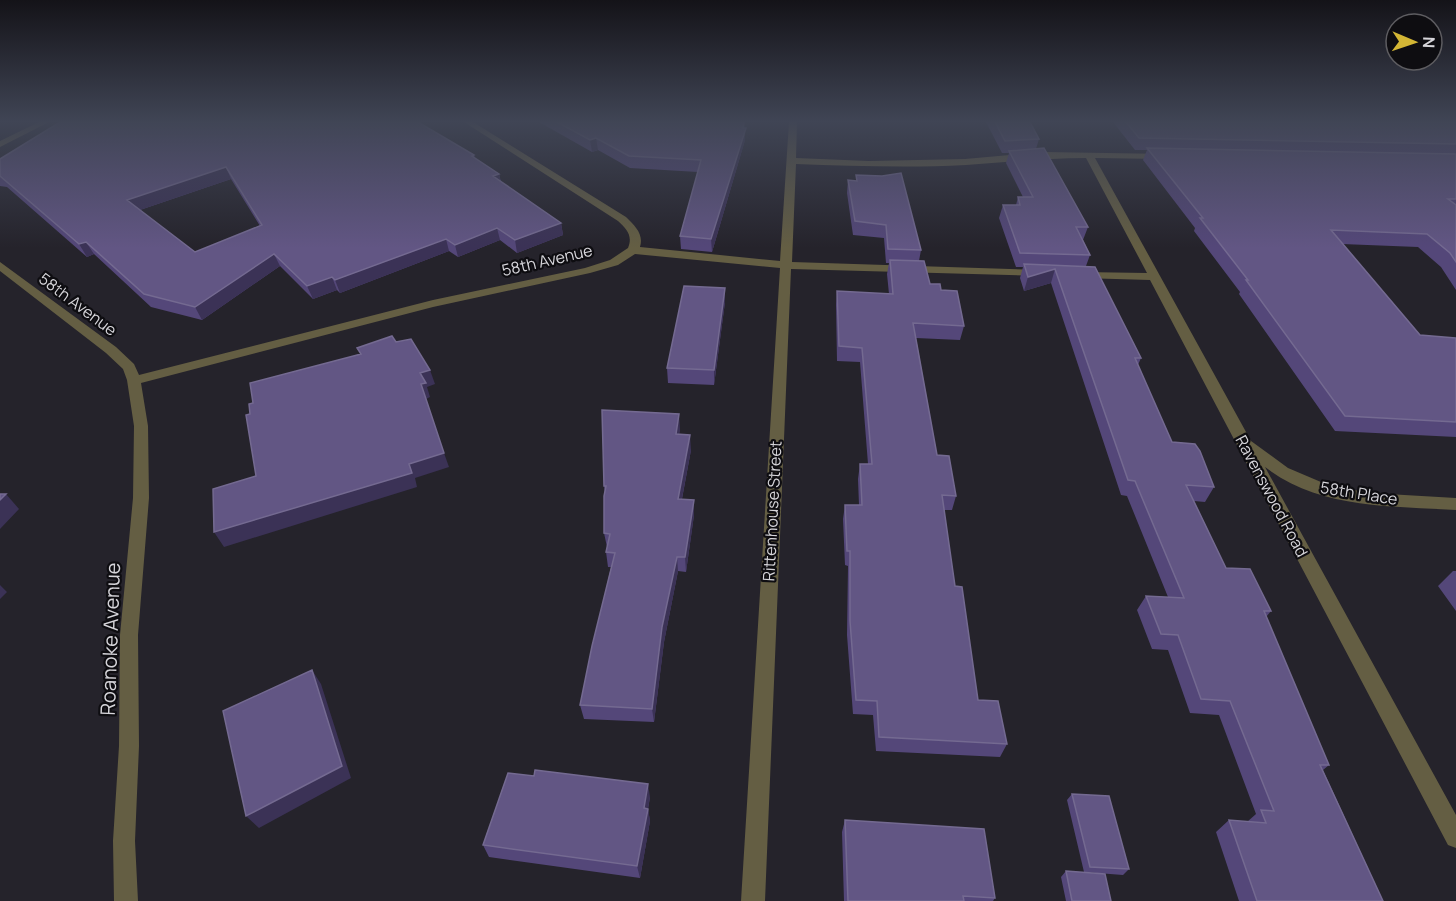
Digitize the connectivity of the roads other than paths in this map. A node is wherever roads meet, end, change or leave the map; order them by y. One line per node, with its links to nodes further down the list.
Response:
1 (535, 164): 4 (street)
2 (791, 164): 6 (street, Rittenhouse Street)
3 (1094, 164): 7 (street, Ravenswood Road)
4 (633, 250): 6 (street); 8 (street, 58th Avenue)
5 (0, 265): 8 (street, 58th Avenue)
6 (785, 265): 7 (street); 13 (street, Rittenhouse Street)
7 (1153, 277): 9 (street, Ravenswood Road)
8 (134, 380): 12 (street, Roanoke Avenue)
9 (1241, 439): 10 (street, 58th Place); 11 (street, Ravenswood Road)
10 (1456, 504)
11 (1456, 837)
12 (126, 901)
13 (753, 901)

